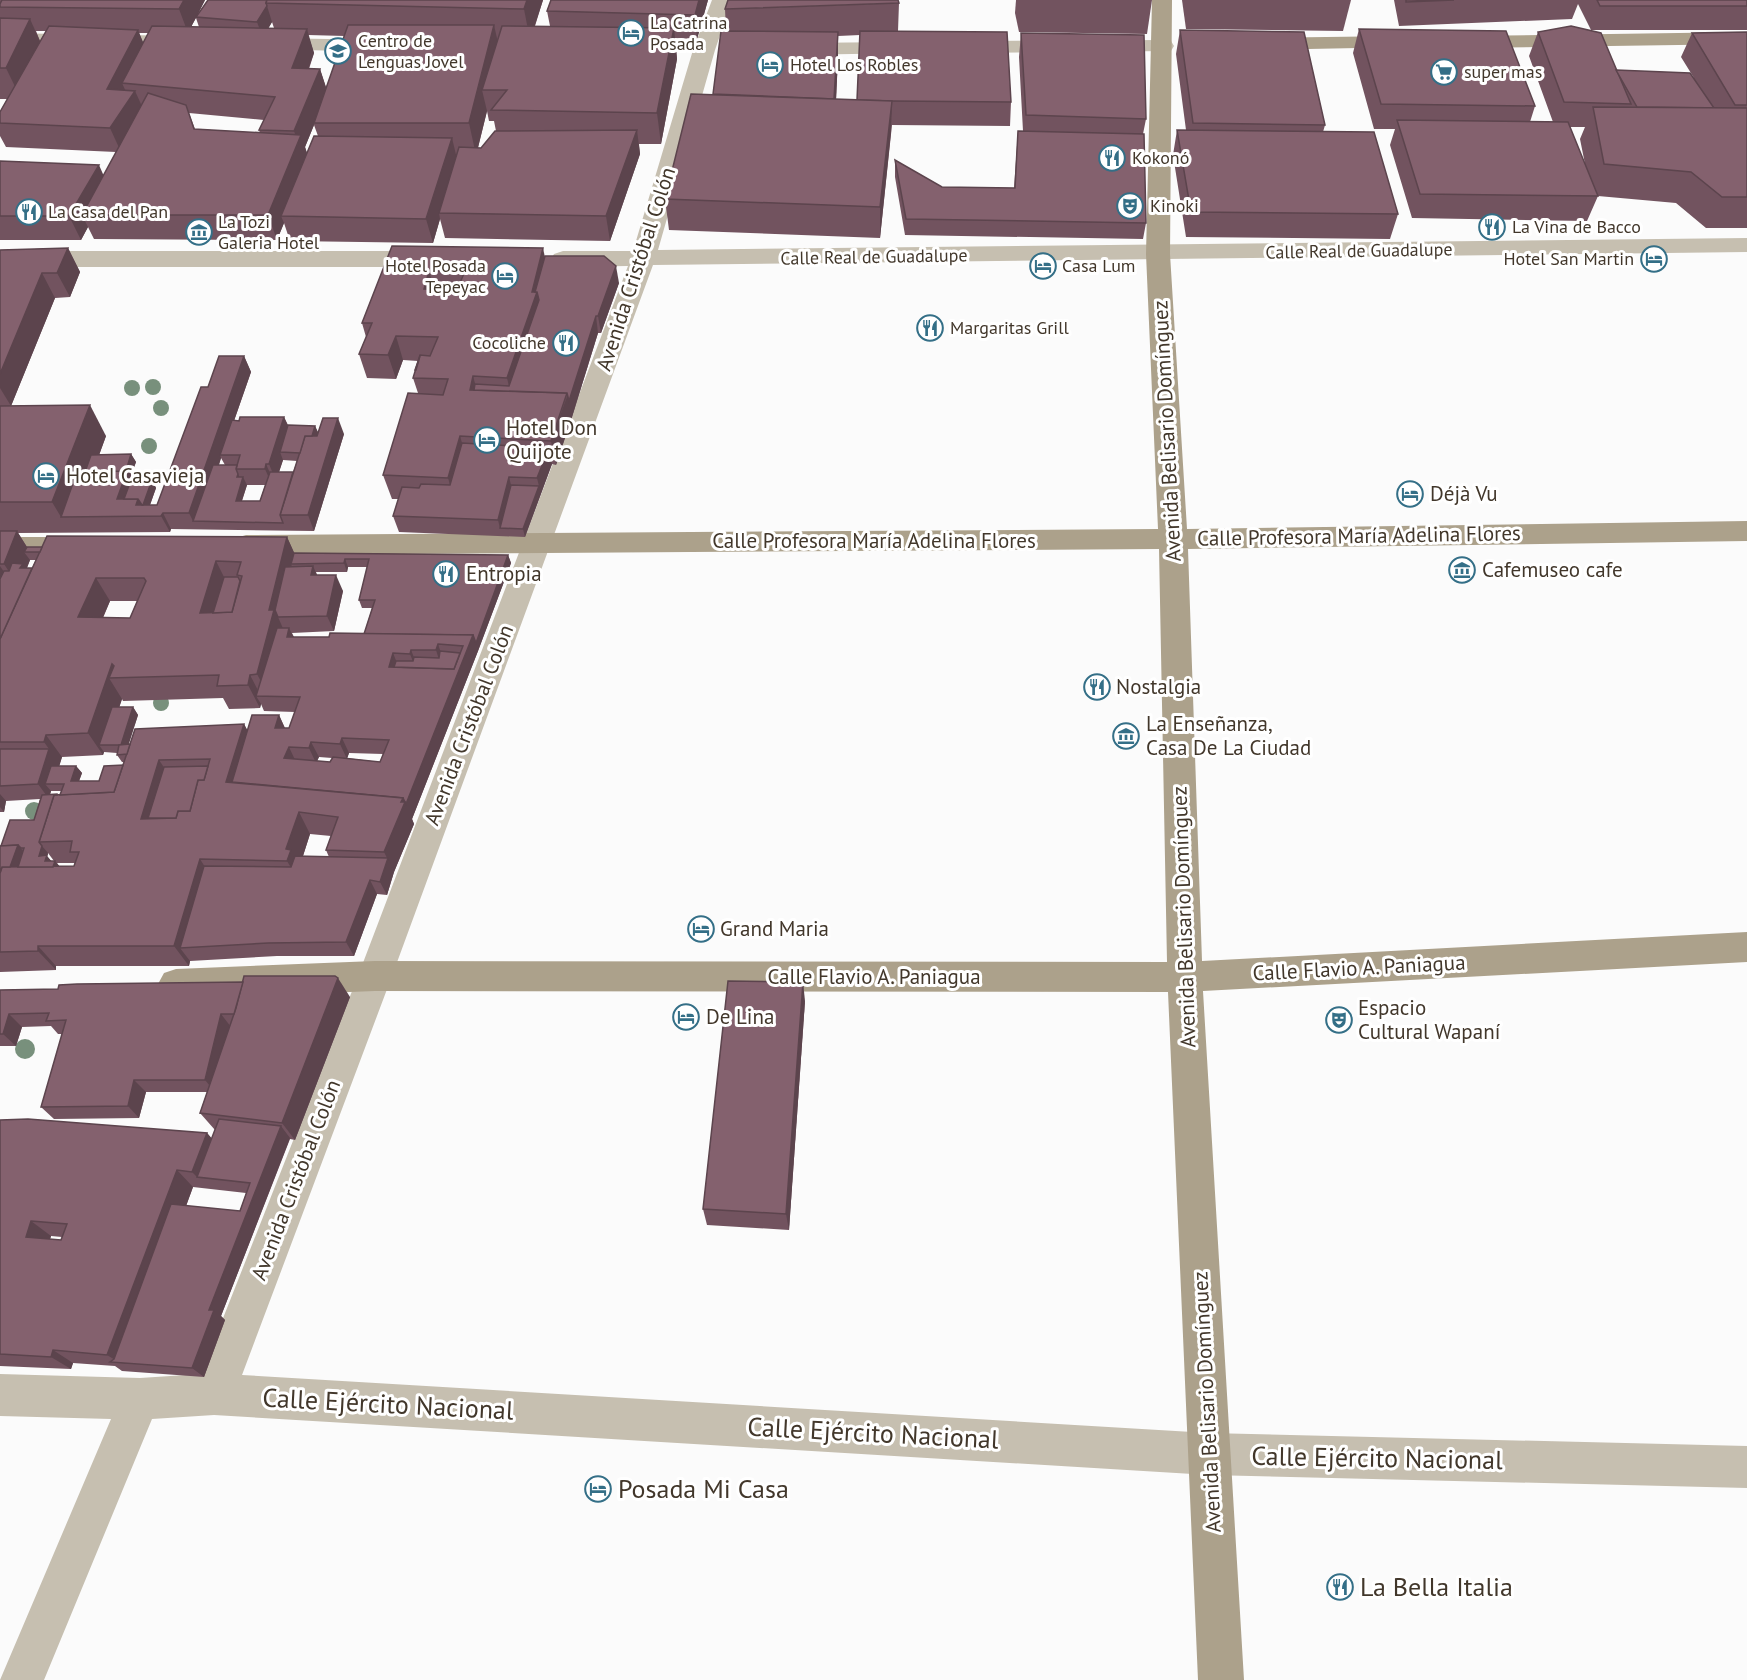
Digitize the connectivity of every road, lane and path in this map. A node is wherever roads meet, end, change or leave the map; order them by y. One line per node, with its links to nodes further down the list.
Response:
1 (722, 0): 18 (street, Avenida Cristóbal Colón)
2 (1162, 0): 11 (street, Avenida Belisario Domínguez)
3 (1747, 38): 6 (street)
4 (0, 39): 7 (street)
5 (1425, 42): 9 (street)
6 (1449, 42)
7 (204, 43)
8 (252, 44): 10 (street)
9 (1246, 45)
10 (407, 46)
11 (1175, 46): 12 (street); 14 (street, Avenida Belisario Domínguez)
12 (775, 49)
13 (1747, 245): 14 (street, Calle Real de Guadalupe)
14 (1158, 254): 18 (street, Calle Real de Guadalupe); 20 (street, Avenida Belisario Domínguez)
15 (0, 259): 16 (street)
16 (453, 259)
17 (536, 259): 18 (street, Calle Real de Guadalupe)
18 (643, 260): 21 (street, Avenida Cristóbal Colón)
19 (1747, 531): 20 (street, Calle Profesora María Adelina Flores)
20 (1173, 539): 21 (street, Calle Profesora María Adelina Flores); 27 (street, Avenida Belisario Domínguez)
21 (538, 543): 23 (street, Calle Profesora María Adelina Flores); 26 (street, Avenida Cristóbal Colón)
22 (114, 546): 24 (street)
23 (219, 546)
24 (0, 547)
25 (1747, 947): 27 (street, Calle Flavio A. Paniagua)
26 (375, 976): 27 (street, Calle Flavio A. Paniagua); 28 (street, Calle Flavio A. Paniagua); 29 (street, Avenida Cristóbal Colón)
27 (1185, 977): 32 (street, Avenida Belisario Domínguez)
28 (141, 986)
29 (214, 1394): 31 (street, Calle Ejército Nacional); 32 (street, Calle Ejército Nacional)
30 (0, 1395): 31 (street, Calle Ejército Nacional)
31 (140, 1399): 34 (street)
32 (1209, 1454): 33 (street, Calle Ejército Nacional); 35 (street, Avenida Belisario Domínguez)
33 (1747, 1467)
34 (21, 1680)
35 (1221, 1680)

